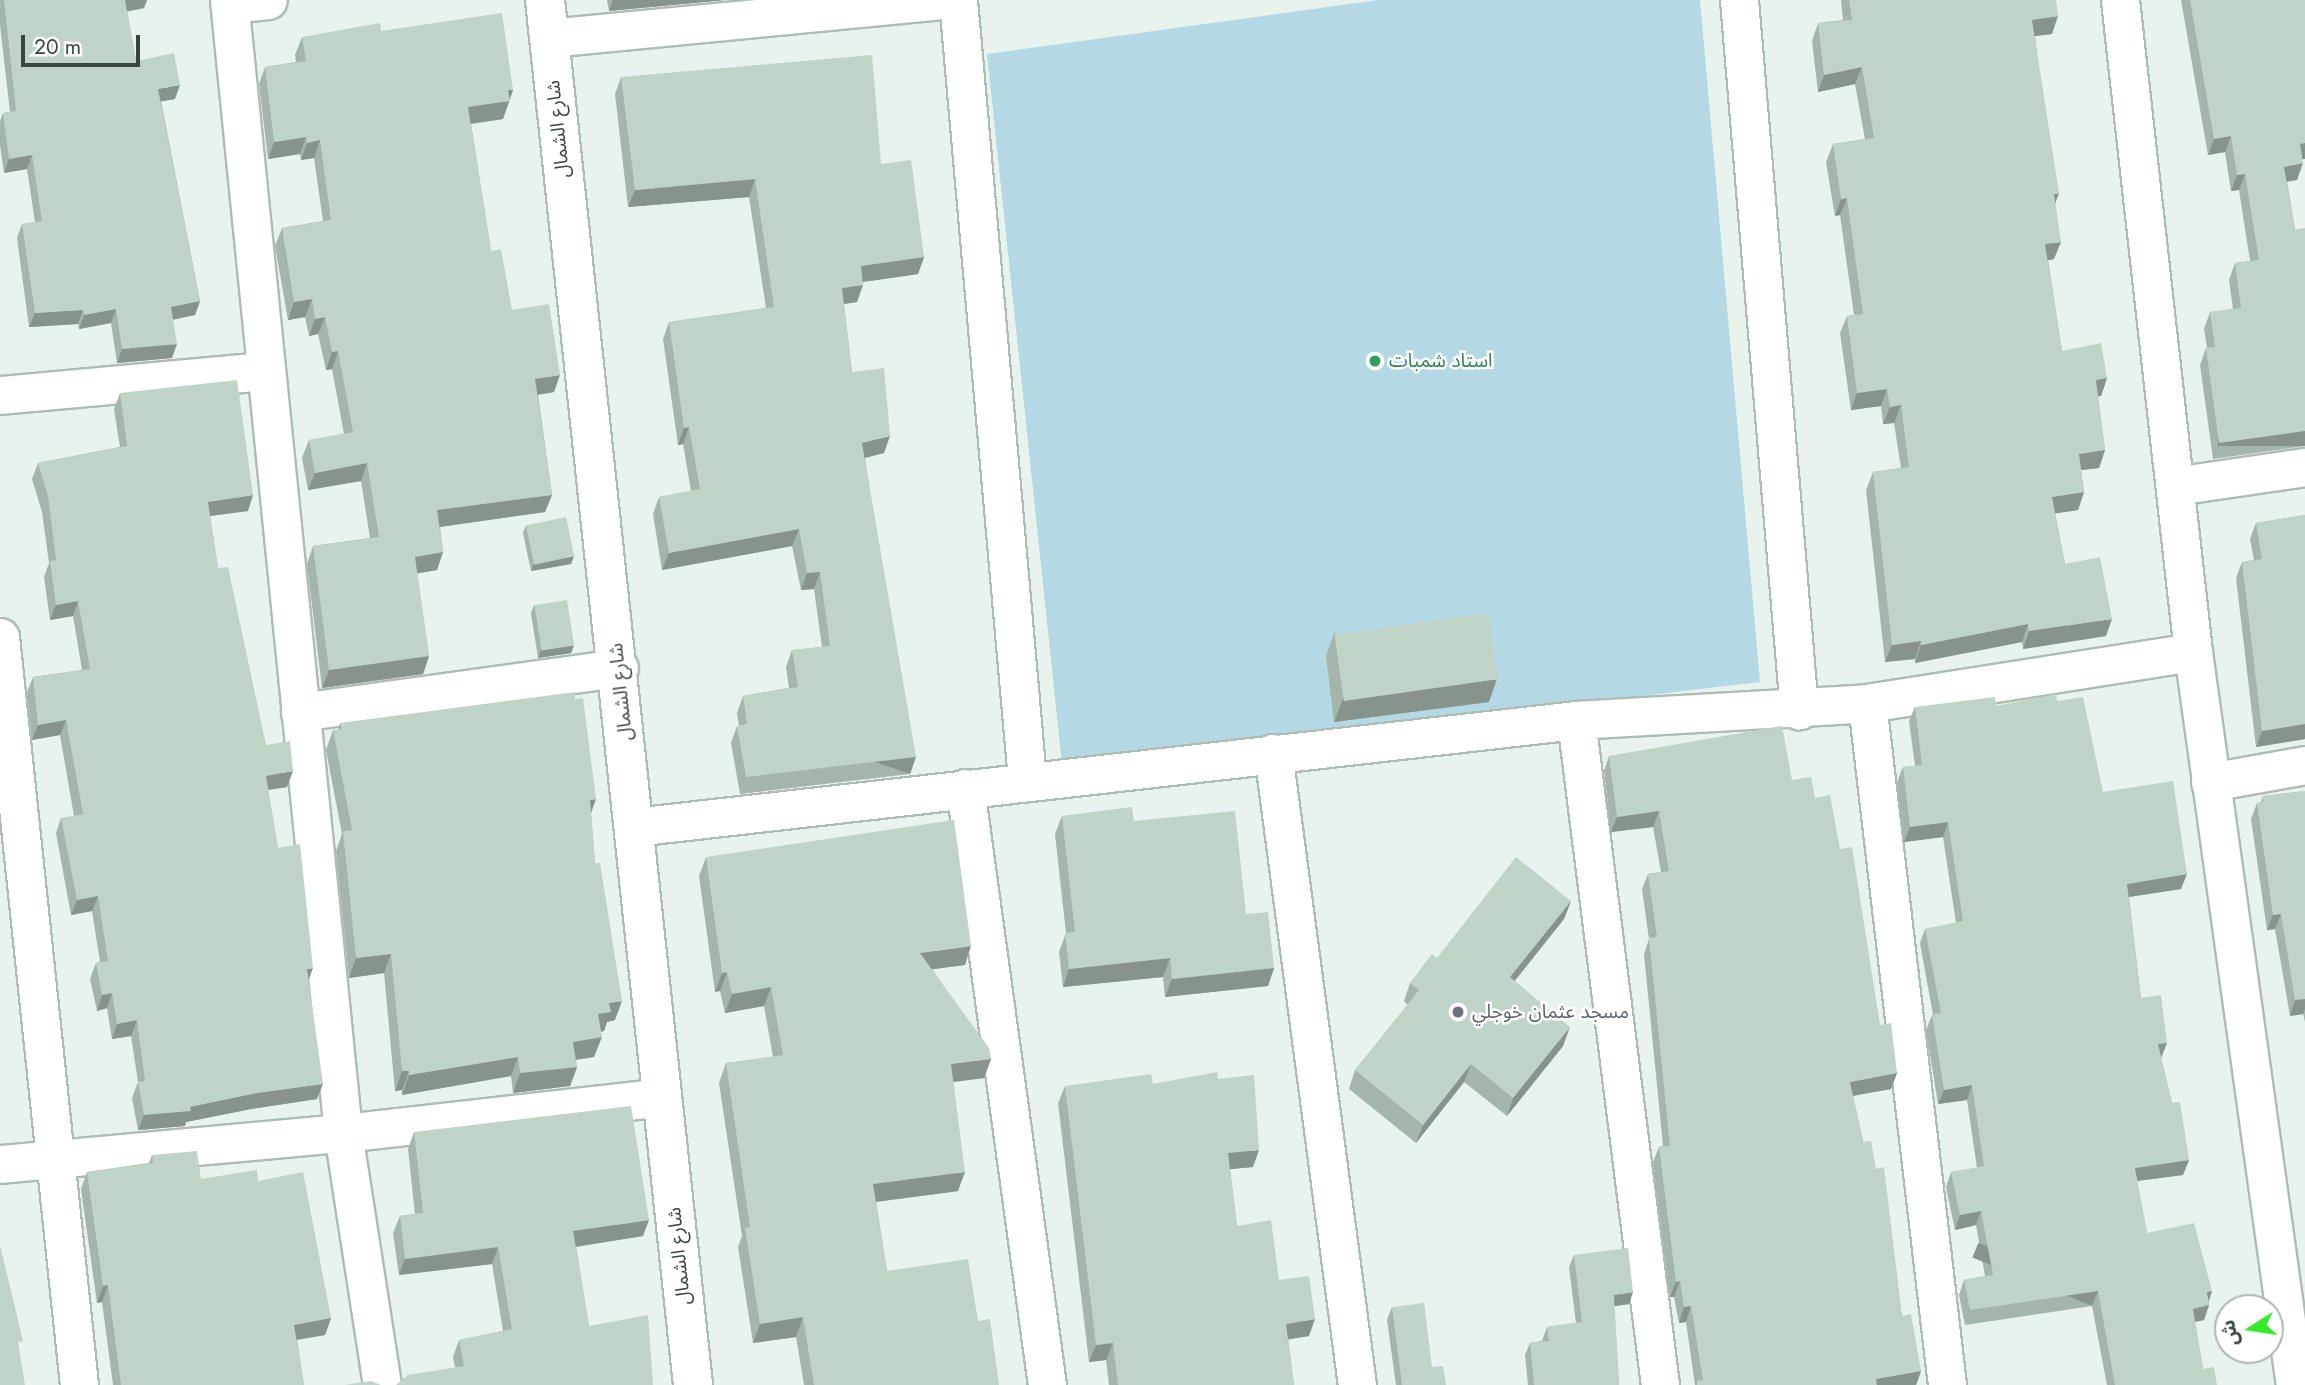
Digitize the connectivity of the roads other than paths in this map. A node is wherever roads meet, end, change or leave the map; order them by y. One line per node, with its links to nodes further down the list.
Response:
1 (268, 0): 7 (street)
2 (545, 0): 9 (street, شارع الشمال)
3 (944, 0): 8 (street)
4 (958, 0): 23 (street)
5 (1739, 0): 18 (street)
6 (2120, 0): 13 (street)
7 (230, 2): 10 (street)
8 (891, 2): 9 (street)
9 (549, 38): 16 (street, شارع الشمال)
10 (265, 371): 11 (street); 19 (street)
11 (0, 394)
12 (2305, 467): 13 (street)
13 (2175, 486): 15 (street)
14 (0, 637): 29 (street)
15 (2193, 652): 17 (street); 24 (street)
16 (620, 668): 19 (street); 26 (street, شارع الشمال)
17 (1867, 703): 18 (street); 38 (street)
18 (1799, 710): 20 (street)
19 (300, 712): 28 (street)
20 (1576, 720): 21 (street); 37 (street)
21 (1273, 753): 23 (street); 36 (street)
22 (2305, 765): 24 (street)
23 (1027, 779): 25 (street)
24 (2210, 782): 31 (street)
25 (965, 788): 26 (street); 35 (street)
26 (634, 827): 27 (street, شارع الشمال)
27 (662, 1097): 28 (street); 34 (street, شارع الشمال)
28 (343, 1133): 29 (street); 33 (street)
29 (53, 1159): 30 (street); 32 (street)
30 (0, 1164)
31 (2292, 1292): 39 (street)
32 (79, 1385)
33 (382, 1385)
34 (693, 1385)
35 (1047, 1385)
36 (1357, 1385)
37 (1660, 1385)
38 (1947, 1385)
39 (2295, 1385)

